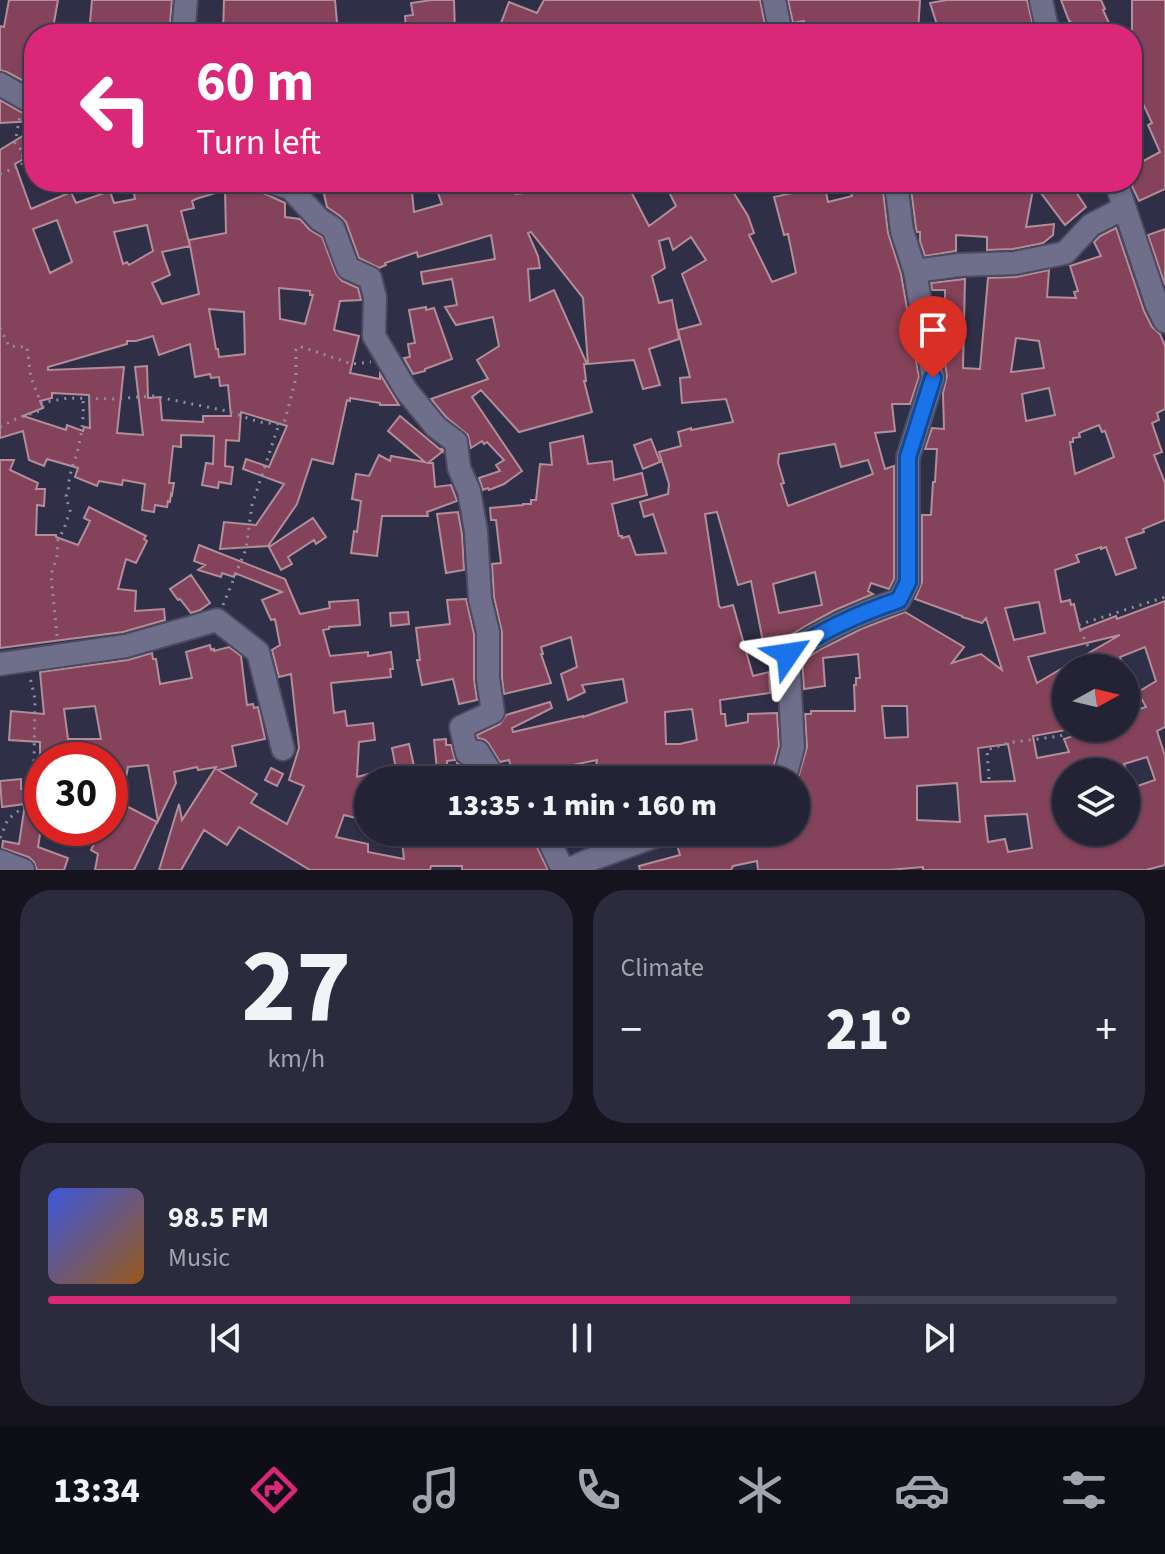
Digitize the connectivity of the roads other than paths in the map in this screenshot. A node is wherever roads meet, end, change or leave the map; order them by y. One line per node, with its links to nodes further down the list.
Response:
1 (186, 0): 4 (street)
2 (774, 0): 5 (street)
3 (1041, 0): 6 (street)
4 (184, 24)
5 (779, 24)
6 (1046, 24)
7 (0, 84): 8 (street)
8 (24, 96)
9 (294, 192): 17 (street)
10 (897, 192): 13 (street)
11 (1119, 192): 12 (street)
12 (1124, 208): 13 (street); 14 (street)
13 (915, 271): 18 (street)
14 (1165, 321)
15 (0, 664): 16 (street)
16 (283, 749)
17 (487, 766)
18 (788, 766)
19 (553, 846): 23 (street)
20 (628, 846): 23 (street)
21 (0, 861): 22 (street)
22 (23, 870)
23 (566, 870)

